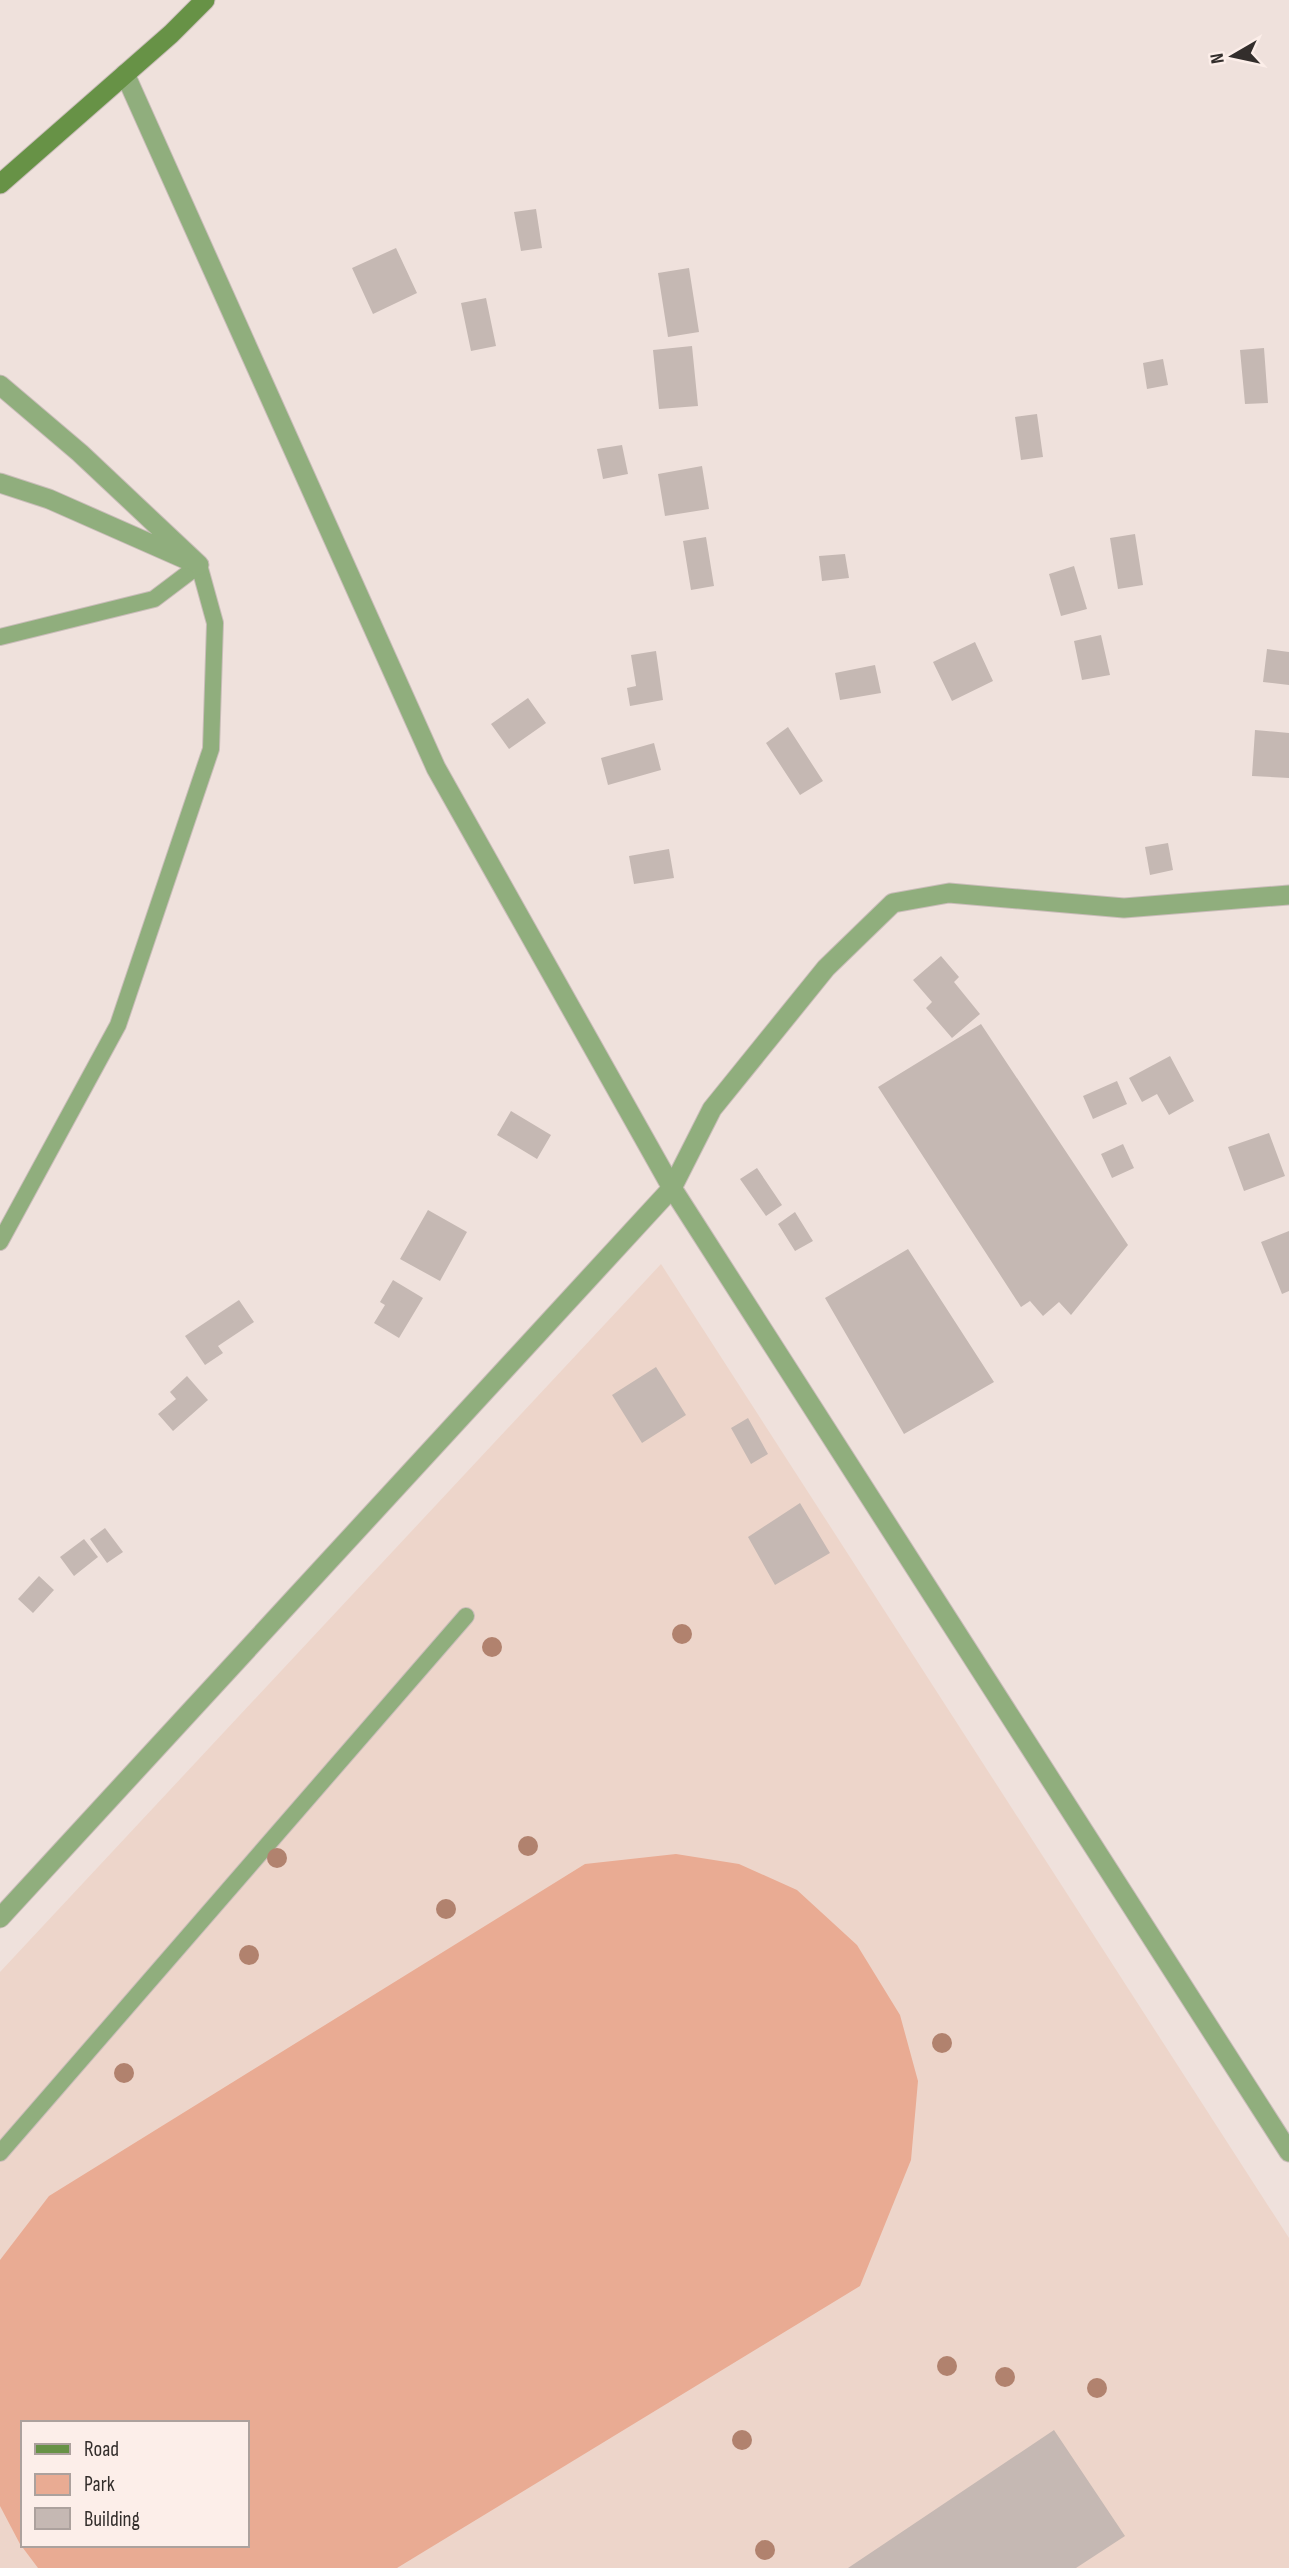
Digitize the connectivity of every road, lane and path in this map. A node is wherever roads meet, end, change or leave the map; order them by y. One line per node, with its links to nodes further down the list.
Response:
1 (205, 0): 2 (main road)
2 (125, 74): 3 (main road); 9 (street)
3 (0, 184)
4 (0, 386): 6 (street)
5 (0, 483): 6 (street)
6 (199, 565): 7 (lane); 10 (lane)
7 (0, 637)
8 (1289, 895): 9 (street)
9 (672, 1188): 12 (street); 13 (street)
10 (0, 1242)
11 (466, 1616): 14 (lane)
12 (0, 1918)
13 (1289, 2152)
14 (0, 2153)

